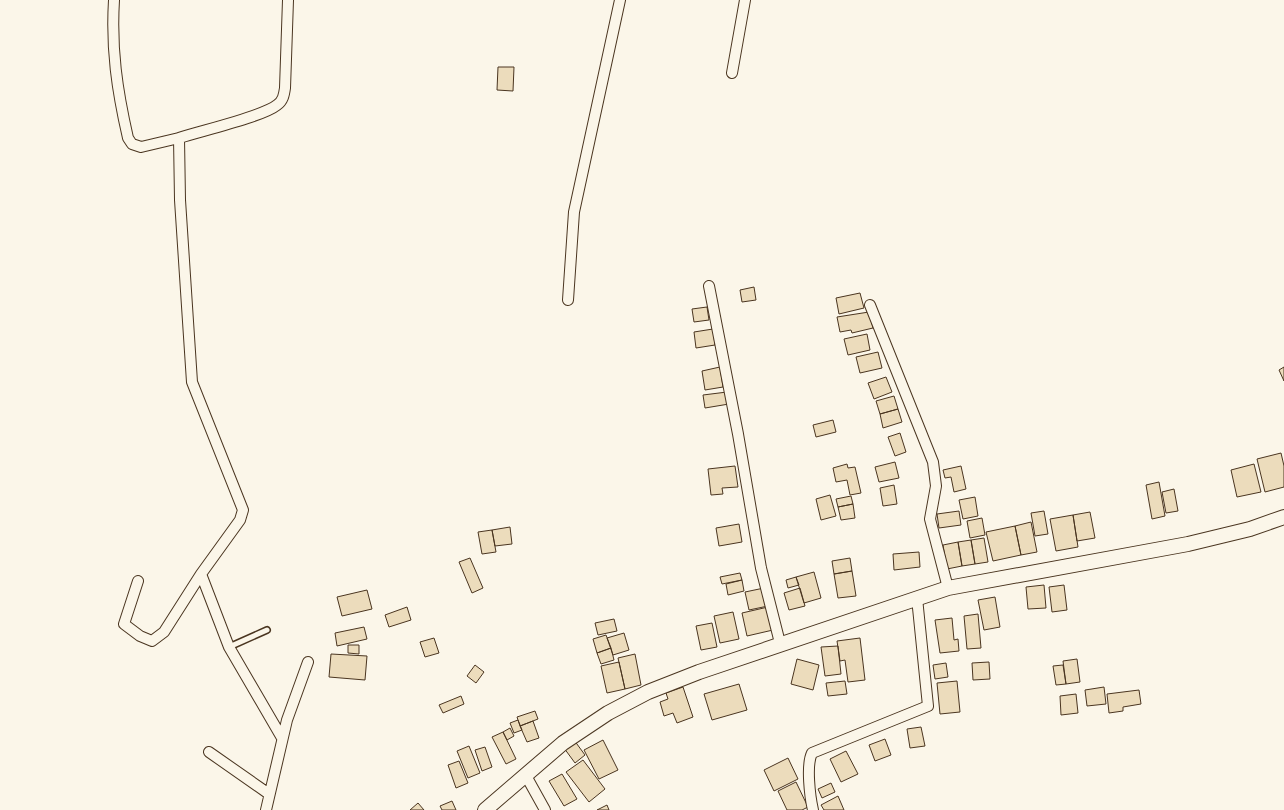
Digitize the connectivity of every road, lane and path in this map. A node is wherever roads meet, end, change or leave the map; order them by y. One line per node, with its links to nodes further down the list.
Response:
1 (114, 0): 6 (street)
2 (288, 0): 6 (street)
3 (620, 0): 8 (street)
4 (745, 0): 5 (street)
5 (732, 73)
6 (179, 138): 11 (street)
7 (709, 286): 16 (street)
8 (568, 300)
9 (870, 304): 13 (street)
10 (1284, 517): 13 (street)
11 (201, 574): 12 (street); 17 (street)
12 (138, 581)
13 (948, 588): 14 (street)
14 (917, 598): 16 (street); 26 (street)
15 (267, 630): 17 (lane)
16 (780, 643): 21 (street)
17 (229, 647): 19 (street)
18 (308, 662): 19 (street)
19 (282, 738): 22 (street)
20 (209, 752): 22 (street)
21 (525, 774): 24 (street); 25 (street)
22 (269, 794): 23 (street)
23 (266, 810)
24 (485, 810)
25 (545, 810)
26 (813, 810)

